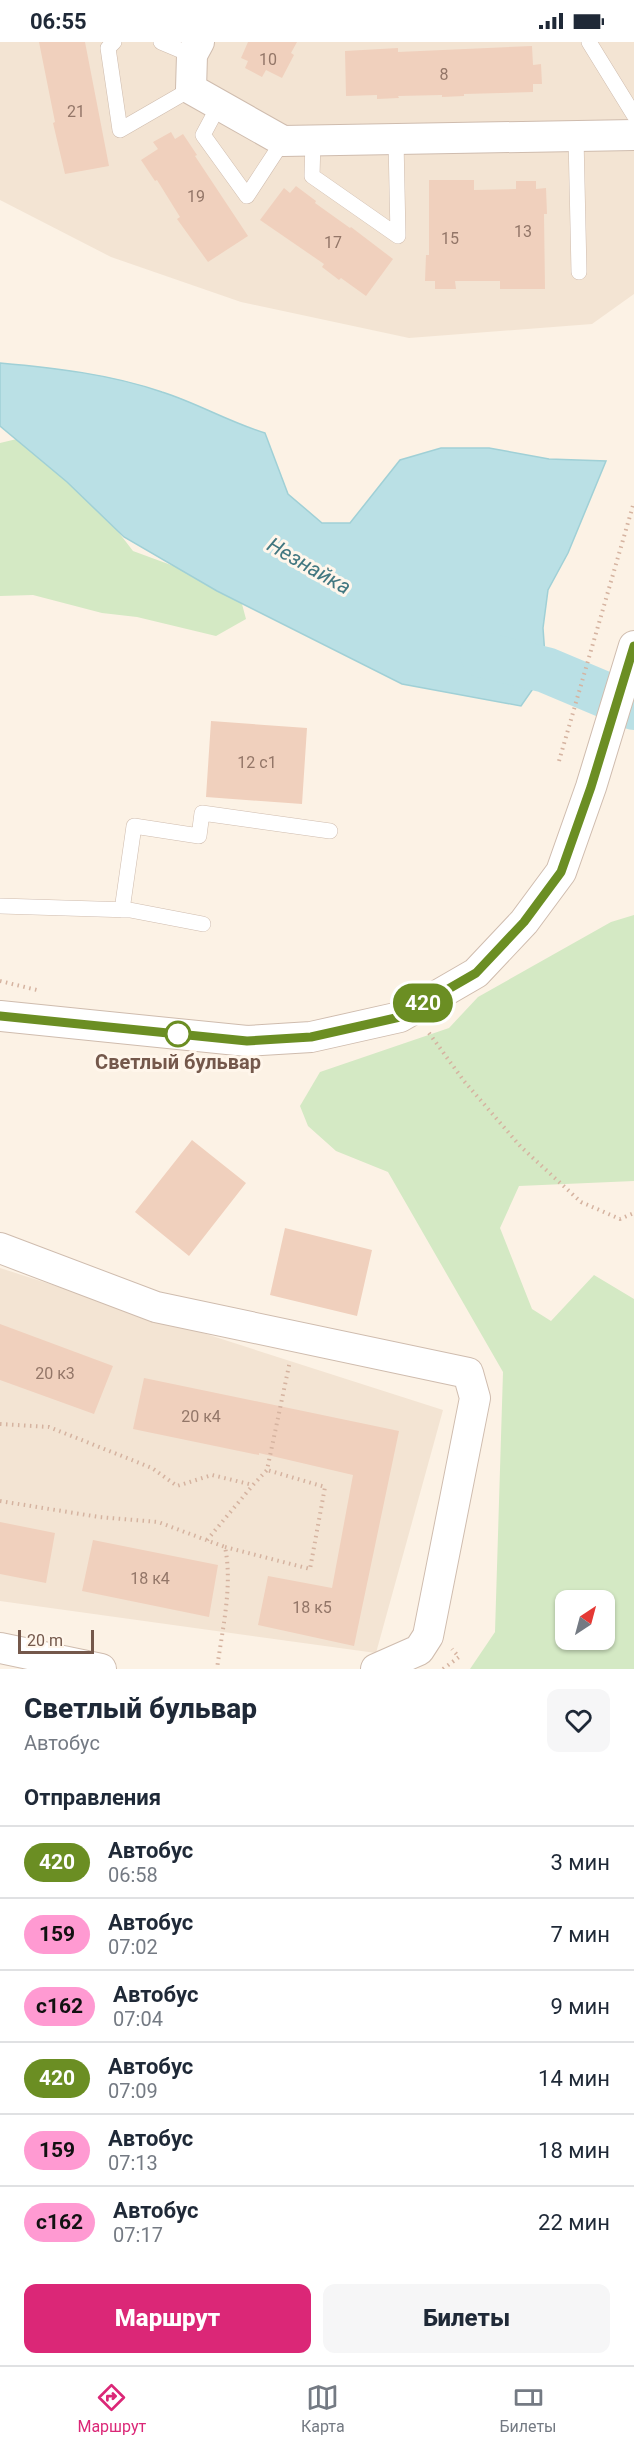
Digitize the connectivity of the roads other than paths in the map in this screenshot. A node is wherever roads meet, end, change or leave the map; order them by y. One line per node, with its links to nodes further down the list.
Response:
1 (114, 42): 5 (lane)
2 (161, 42): 4 (lane)
3 (589, 42): 7 (lane)
4 (196, 49): 5 (street)
5 (192, 89): 6 (street)
6 (219, 105): 11 (street); 11 (lane)
7 (634, 115)
8 (634, 135): 9 (street)
9 (576, 137): 10 (street); 13 (lane)
10 (396, 140): 12 (street); 12 (lane)
11 (283, 141): 12 (street)
12 (313, 141)
13 (579, 272)
14 (633, 651): 19 (street)
15 (330, 831): 17 (lane)
16 (0, 906): 17 (lane)
17 (122, 910): 18 (lane)
18 (203, 924)
19 (0, 1016)
20 (0, 1248): 23 (street)
21 (0, 1648): 22 (street)
22 (101, 1669)
23 (376, 1669)

